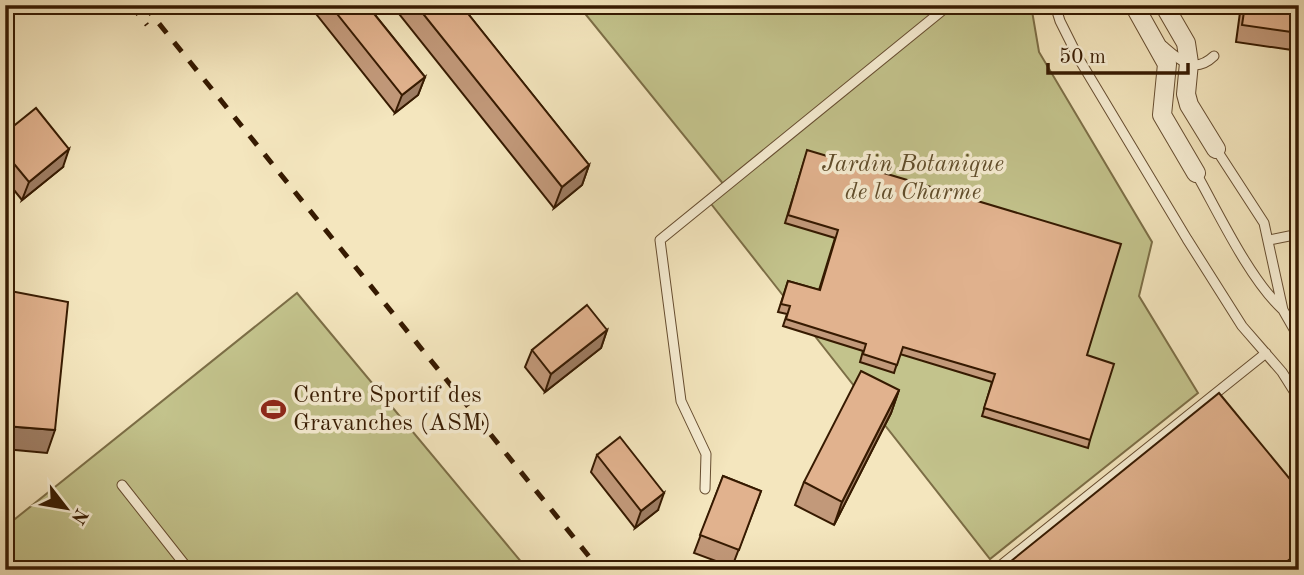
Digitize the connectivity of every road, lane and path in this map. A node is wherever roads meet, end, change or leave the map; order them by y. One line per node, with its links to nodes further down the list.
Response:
1 (949, 5): 17 (lane)
2 (1055, 5): 14 (lane)
3 (1134, 5): 5 (street)
4 (1164, 5): 7 (street)
5 (1151, 35): 7 (lane); 9 (street)
6 (1214, 57): 7 (lane)
7 (1189, 63): 8 (street)
8 (1216, 149): 11 (lane)
9 (1196, 173): 12 (lane)
10 (1299, 234): 11 (lane)
11 (1269, 240): 12 (lane)
12 (1283, 310): 13 (lane)
13 (1299, 338)
14 (1266, 353): 15 (lane); 19 (lane)
15 (1299, 399)
16 (122, 485): 18 (lane)
17 (705, 489)
18 (189, 570)
19 (995, 570)

